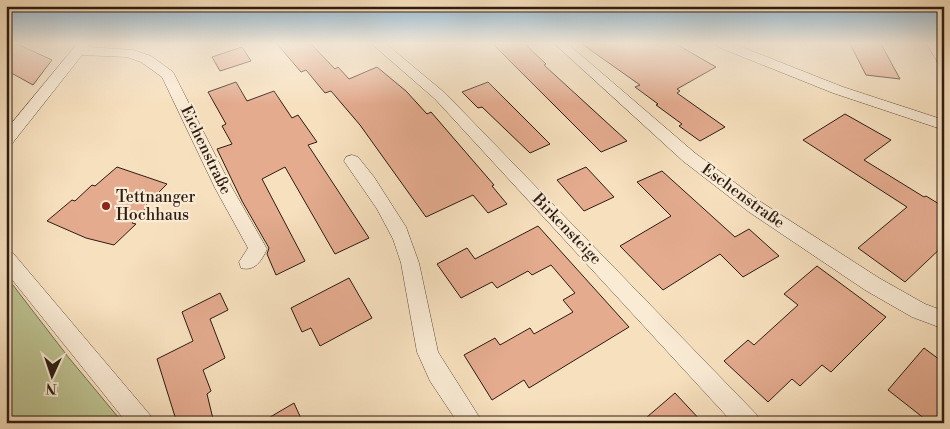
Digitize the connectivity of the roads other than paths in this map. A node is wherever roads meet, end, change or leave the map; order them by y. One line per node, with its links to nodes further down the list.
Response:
1 (68, 64): 7 (street)
2 (153, 64): 10 (street, Eichenstraße)
3 (402, 64): 14 (street, Birkensteige)
4 (584, 64): 11 (street, Eschenstraße)
5 (773, 64): 6 (street)
6 (944, 125)
7 (9, 134)
8 (352, 161): 13 (street)
9 (6, 258): 12 (street)
10 (248, 262)
11 (944, 320)
12 (142, 423)
13 (472, 423)
14 (749, 423)

